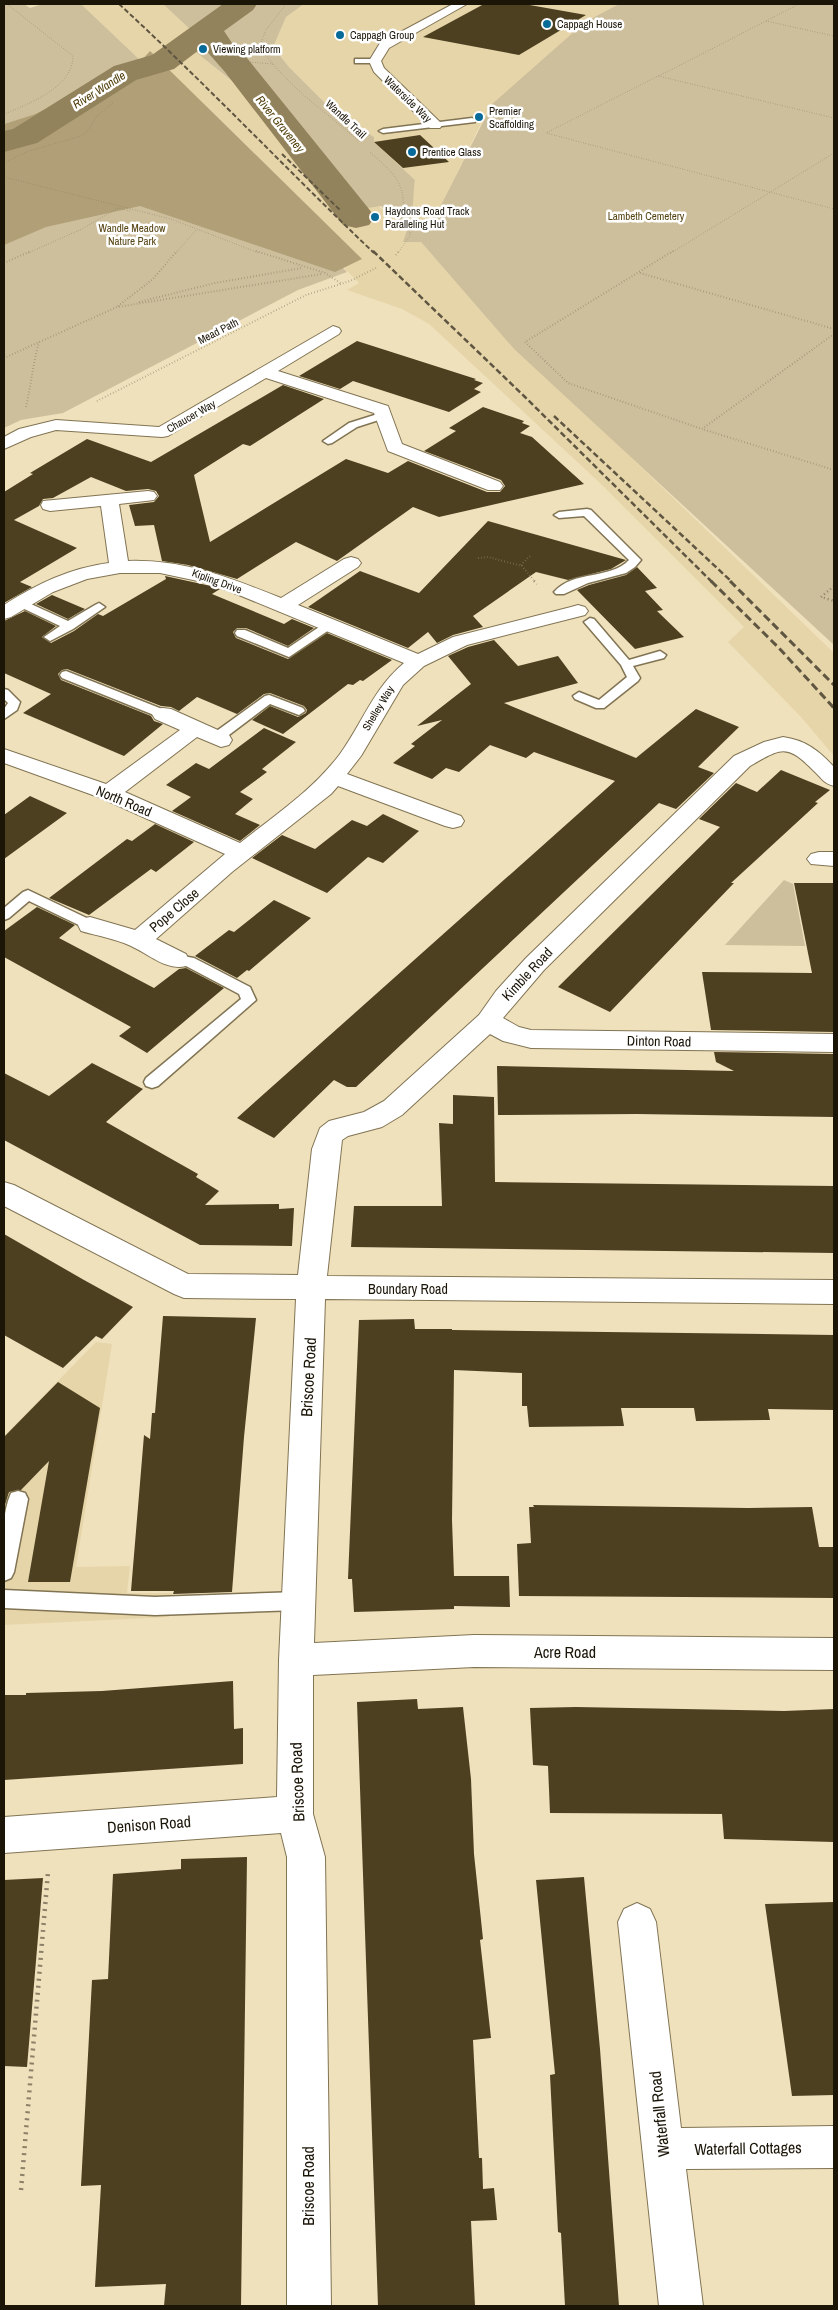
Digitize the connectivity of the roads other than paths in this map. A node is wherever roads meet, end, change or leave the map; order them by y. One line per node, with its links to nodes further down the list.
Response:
1 (461, 4): 2 (street, Waterside Way)
2 (375, 60): 3 (lane); 5 (street, Waterside Way)
3 (358, 61)
4 (472, 120): 5 (lane)
5 (432, 128): 6 (lane)
6 (383, 131)
7 (333, 331): 8 (street, Chaucer Way)
8 (266, 372): 9 (street); 11 (street, Chaucer Way)
9 (384, 416): 10 (lane); 12 (street)
10 (328, 441)
11 (4, 444)
12 (494, 486)
13 (148, 496): 14 (street)
14 (109, 500): 15 (street); 18 (street)
15 (50, 505)
16 (559, 515): 19 (lane)
17 (351, 563): 20 (street)
18 (119, 567): 20 (street, Kipling Drive); 22 (street, Kipling Drive)
19 (551, 591): 23 (street)
20 (282, 606): 24 (street, Kipling Drive)
21 (99, 607): 25 (lane)
22 (12, 608): 25 (lane)
23 (584, 617): 29 (street, Shelley Way); 30 (lane)
24 (328, 625): 26 (lane); 29 (street, Kipling Drive)
25 (69, 626): 27 (lane)
26 (241, 633)
27 (50, 637)
28 (660, 655): 30 (lane)
29 (417, 662): 40 (street, Shelley Way)
30 (626, 664): 33 (lane)
31 (66, 675): 35 (lane)
32 (4, 693): 36 (lane)
33 (579, 696)
34 (299, 711): 38 (lane)
35 (163, 714): 37 (street)
36 (4, 715)
37 (195, 729): 38 (street); 42 (street)
38 (219, 739)
39 (6, 759): 42 (street, North Road)
40 (335, 776): 43 (street); 44 (street, Shelley Way)
41 (834, 779): 49 (street, Kimble Road)
42 (109, 793): 44 (street, North Road)
43 (453, 821)
44 (242, 853): 47 (street, Pope Close)
45 (4, 915): 46 (lane)
46 (90, 925): 47 (street)
47 (138, 940): 48 (street, Pope Close)
48 (177, 960): 51 (lane)
49 (488, 1021): 50 (street, Dinton Road); 53 (street, Kimble Road)
50 (834, 1043)
51 (152, 1082)
52 (6, 1199): 53 (street, Boundary Road)
53 (311, 1287): 54 (street, Boundary Road); 58 (street, Briscoe Road)
54 (834, 1292)
55 (18, 1499): 56 (lane)
56 (4, 1572)
57 (4, 1600): 58 (lane)
58 (298, 1601): 60 (street, Briscoe Road)
59 (834, 1654): 60 (street, Acre Road)
60 (296, 1660): 61 (street, Briscoe Road)
61 (295, 1814): 62 (street, Denison Road); 66 (street, Briscoe Road)
62 (4, 1835)
63 (637, 1922): 65 (street, Waterfall Road)
64 (834, 2147): 65 (street, Waterfall Cottages)
65 (663, 2149): 67 (street, Waterfall Road)
66 (309, 2306)
67 (681, 2306)

